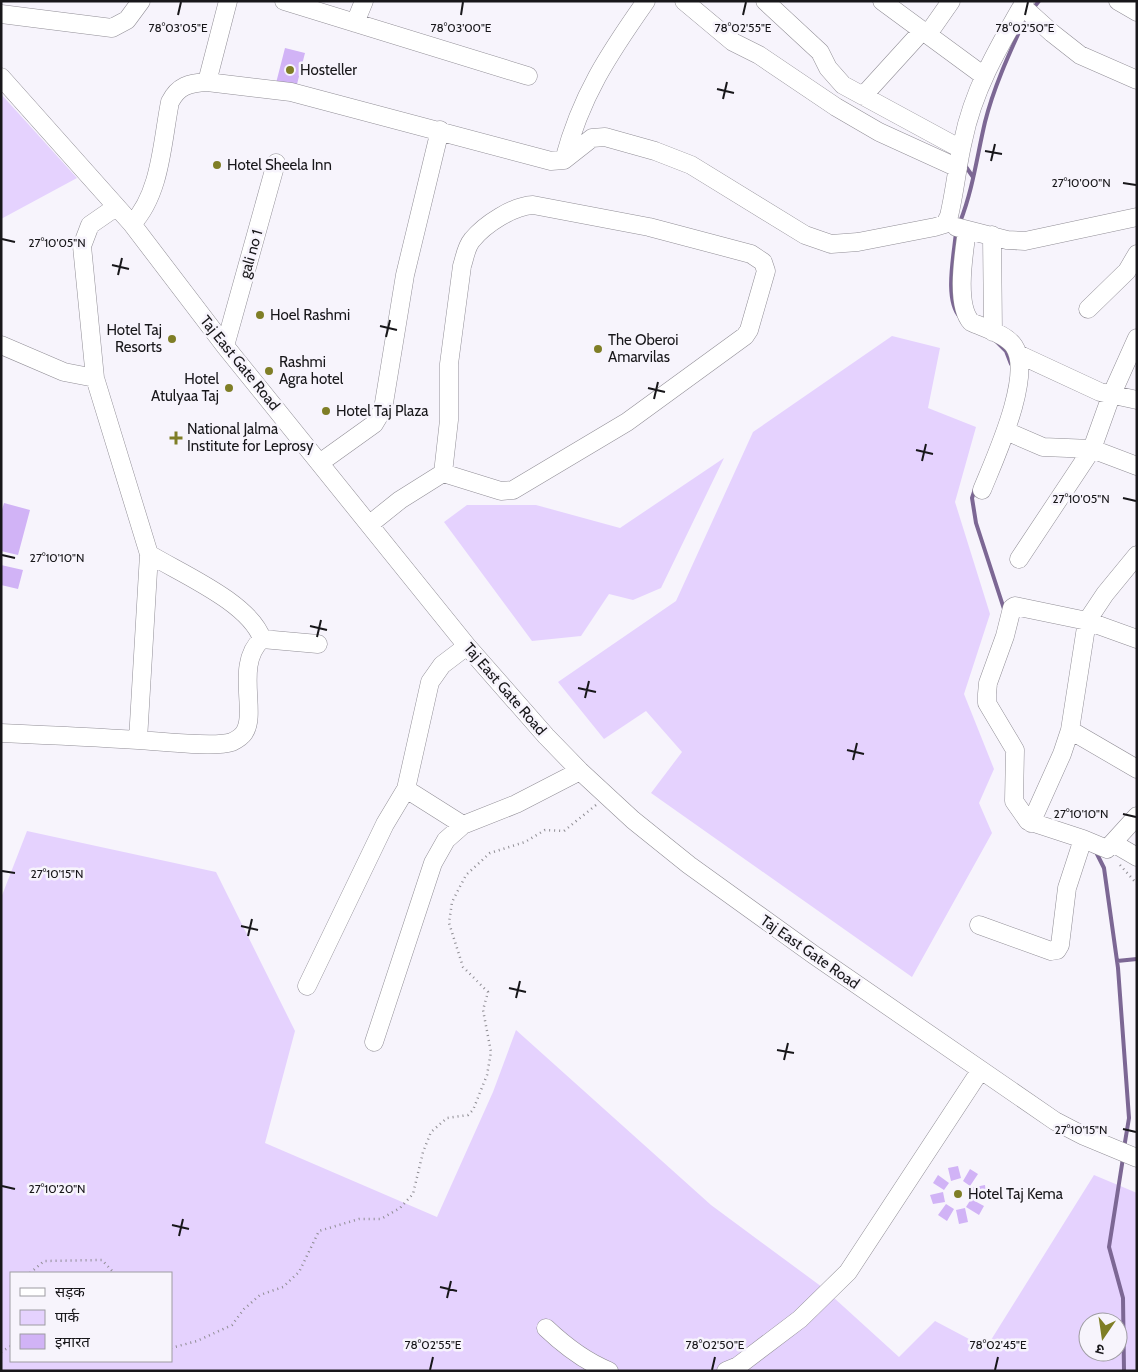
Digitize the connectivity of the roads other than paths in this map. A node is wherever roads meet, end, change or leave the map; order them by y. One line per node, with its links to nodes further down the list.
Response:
1 (18, 1): 15 (street)
2 (141, 1): 15 (street)
3 (228, 1): 22 (street)
4 (284, 1): 16 (street)
5 (364, 1): 16 (street)
6 (646, 1): 26 (street)
7 (684, 1): 28 (street)
8 (765, 1): 23 (street)
9 (882, 1): 17 (street)
10 (951, 1): 17 (street)
11 (1118, 1): 13 (street)
12 (1023, 3): 19 (street); 21 (street)
13 (1137, 12)
14 (1, 14): 15 (street)
15 (30, 17)
16 (355, 23): 18 (street)
17 (925, 32): 19 (street); 23 (street)
18 (528, 76)
19 (984, 76): 25 (street)
20 (1, 77): 29 (street, Taj East Gate Road)
21 (1137, 80)
22 (206, 82): 24 (street); 31 (street)
23 (863, 96): 25 (street)
24 (440, 130): 26 (street); 47 (street)
25 (961, 149): 28 (street)
26 (564, 160): 32 (street)
27 (276, 162): 39 (street, gali no 1)
28 (958, 168): 32 (street)
29 (116, 207): 31 (street, Taj East Gate Road); 42 (street)
30 (1137, 217): 34 (street)
31 (132, 224): 39 (street, Taj East Gate Road)
32 (945, 224): 33 (street)
33 (966, 230): 34 (street); 37 (street)
34 (992, 235): 37 (street)
35 (1137, 254): 36 (street)
36 (1088, 309)
37 (992, 332): 41 (street)
38 (1137, 338): 43 (street)
39 (225, 346): 47 (street, Taj East Gate Road)
40 (3, 352): 42 (street)
41 (1026, 357): 43 (street); 45 (street)
42 (95, 378): 52 (street)
43 (1111, 396): 44 (street); 46 (street)
44 (1137, 400)
45 (1006, 431): 46 (street); 50 (street)
46 (1092, 449): 48 (street); 54 (street)
47 (321, 462): 51 (street, Taj East Gate Road)
48 (1137, 466)
49 (443, 473): 49 (street); 51 (street)
50 (982, 490)
51 (370, 524): 59 (street, Taj East Gate Road)
52 (149, 554): 57 (street); 62 (street)
53 (1137, 555): 55 (street)
54 (1020, 559)
55 (1087, 621): 56 (street); 60 (street); 67 (street)
56 (1137, 639)
57 (262, 640): 58 (street); 62 (street)
58 (318, 644)
59 (467, 646): 64 (street, Taj East Gate Road); 65 (street)
60 (1070, 730): 63 (street); 67 (street)
61 (1, 733): 62 (street)
62 (138, 740)
63 (1137, 769)
64 (580, 771): 68 (street); 75 (street, Taj East Gate Road)
65 (406, 789): 68 (street); 73 (street)
66 (1137, 816): 70 (street)
67 (1031, 822): 69 (street)
68 (463, 824): 74 (street)
69 (1083, 839): 70 (street); 72 (street)
70 (1113, 843): 71 (street)
71 (1137, 857)
72 (978, 925)
73 (307, 986)
74 (374, 1042)
75 (980, 1071): 76 (street, Taj East Gate Road); 79 (street)
76 (1137, 1158)
77 (546, 1328): 78 (street)
78 (609, 1371)
79 (726, 1371)

